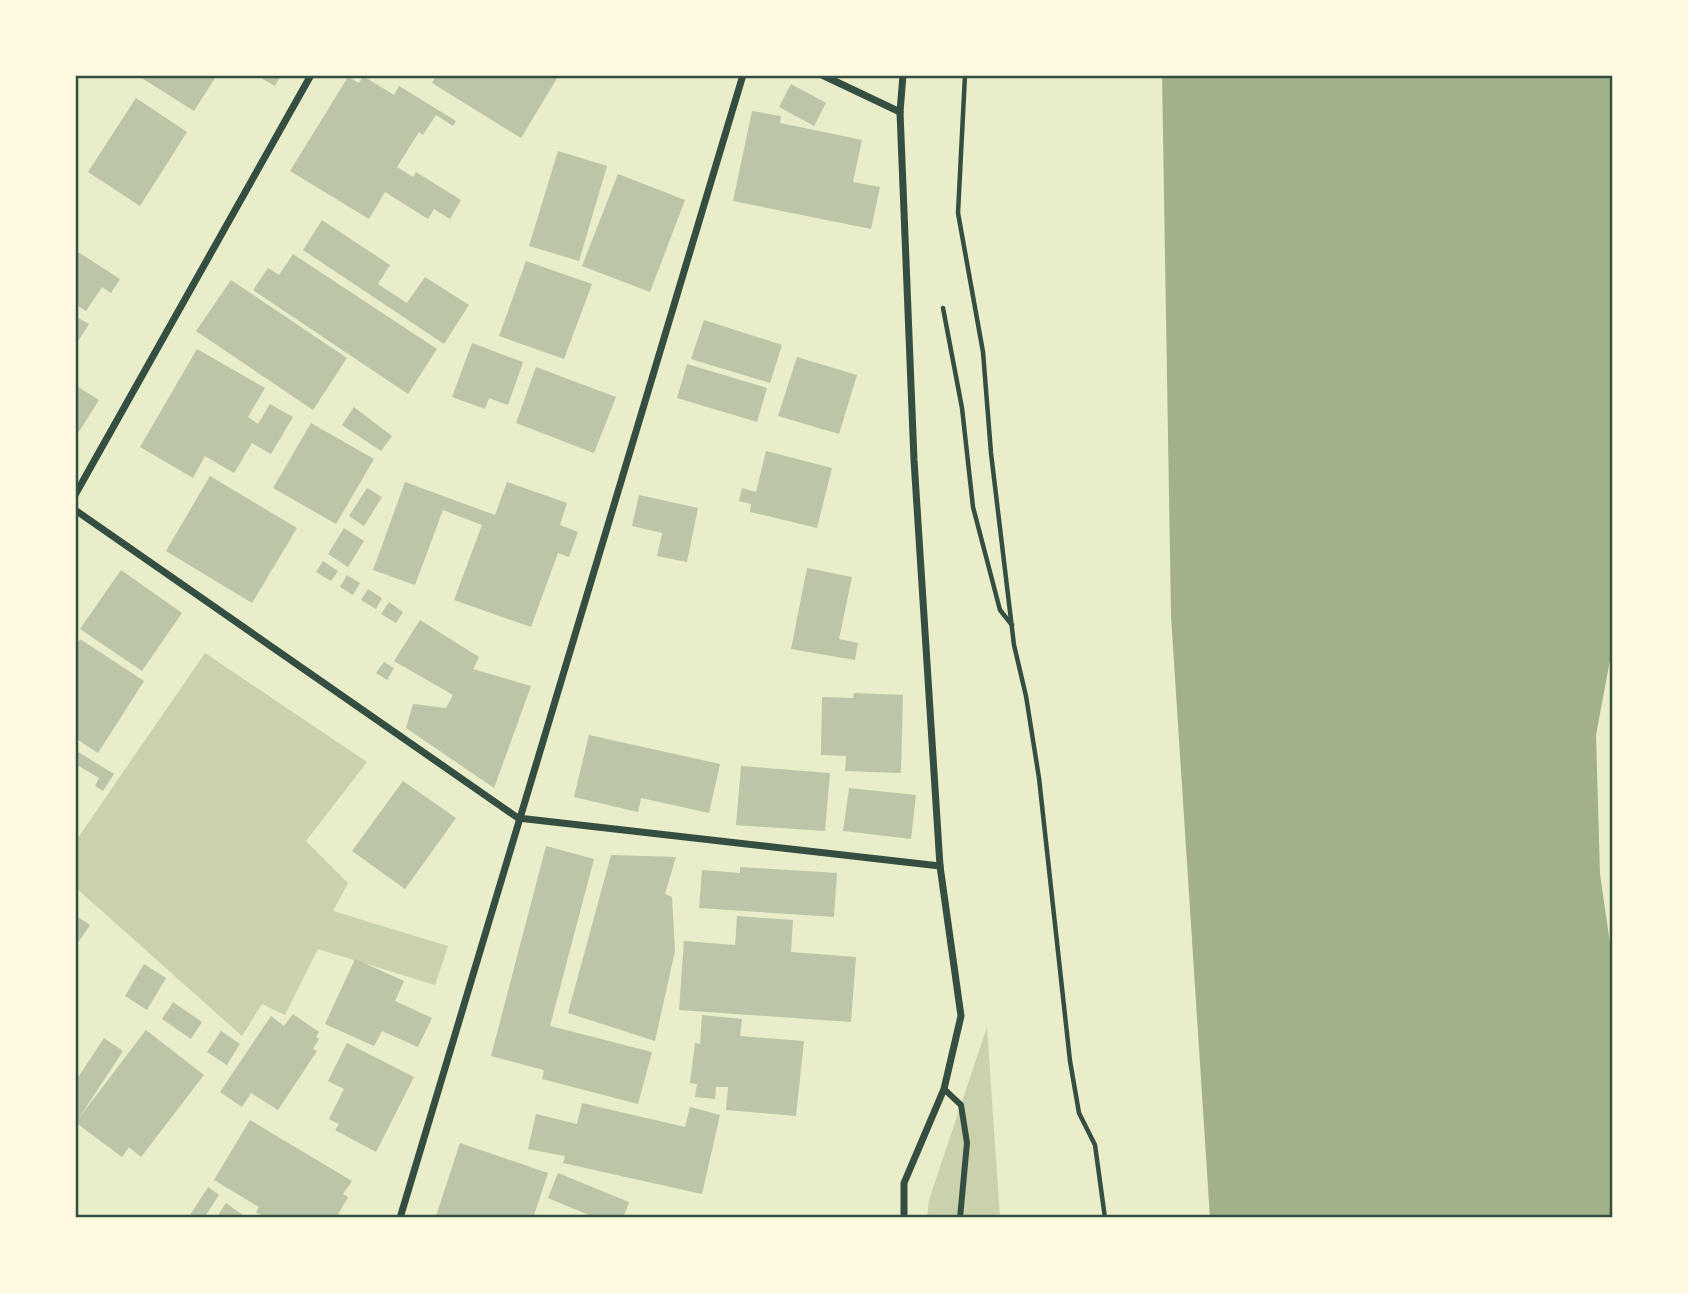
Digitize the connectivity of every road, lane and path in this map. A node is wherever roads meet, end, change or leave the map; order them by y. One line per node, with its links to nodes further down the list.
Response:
1 (311, 75): 8 (street)
2 (743, 75): 11 (street)
3 (822, 75): 6 (street)
4 (903, 75): 6 (street)
5 (965, 75): 10 (path)
6 (901, 112): 7 (street)
7 (907, 279): 10 (path); 12 (street)
8 (75, 495)
9 (75, 510): 11 (street)
10 (1012, 626): 17 (path)
11 (518, 818): 12 (street); 14 (street)
12 (940, 866): 13 (street)
13 (944, 1089): 15 (street); 16 (street)
14 (400, 1218)
15 (904, 1218)
16 (960, 1218)
17 (1105, 1218)

